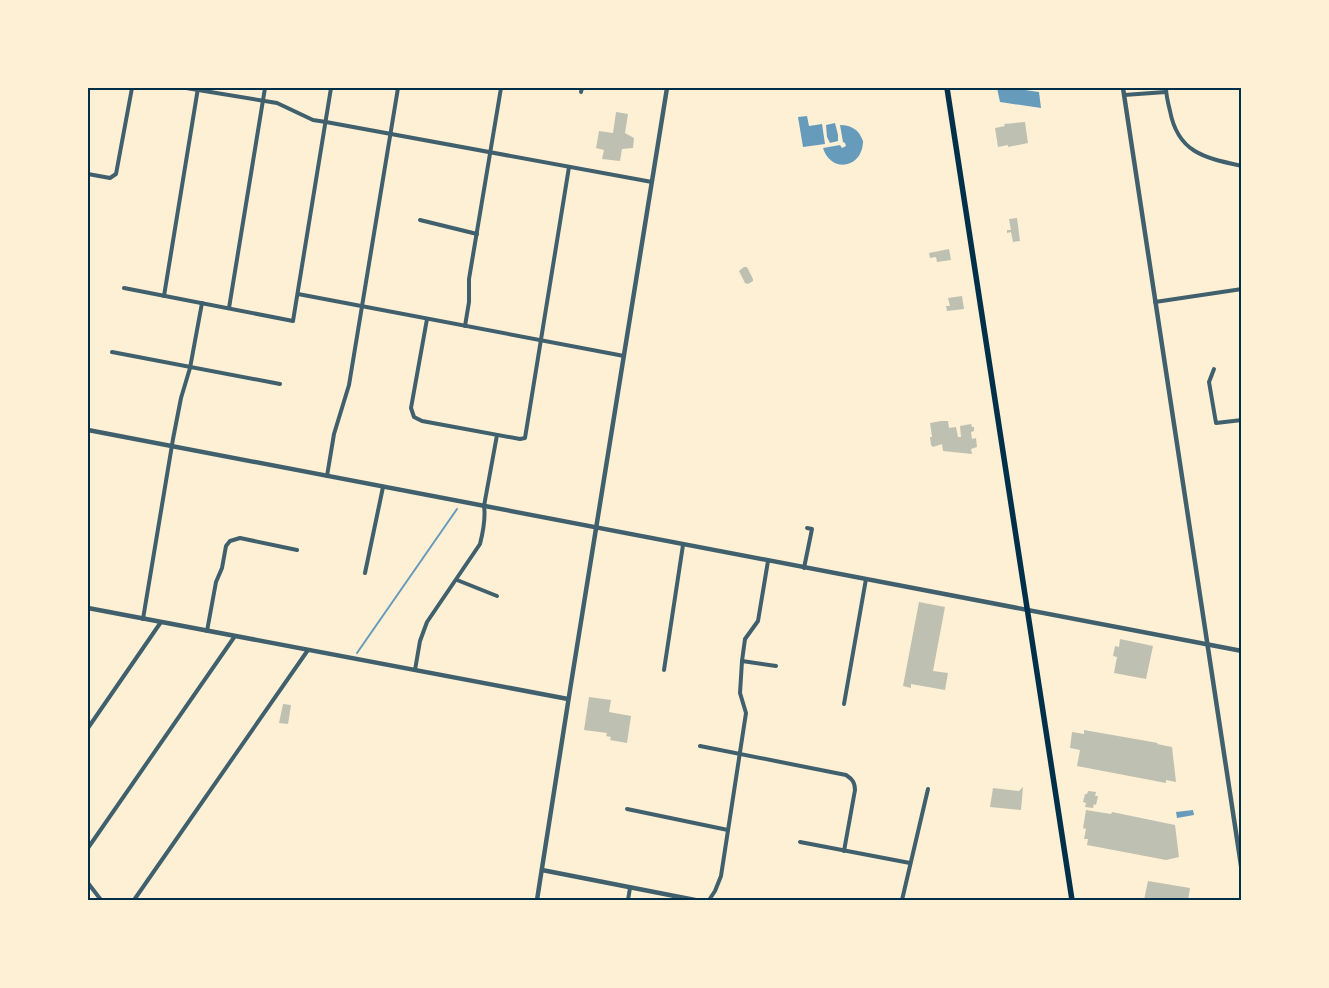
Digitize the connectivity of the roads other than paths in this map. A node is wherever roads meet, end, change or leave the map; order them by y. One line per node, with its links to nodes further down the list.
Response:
1 (132, 88): 19 (street)
2 (186, 88): 3 (street)
3 (198, 88): 13 (street); 26 (street)
4 (265, 88): 13 (street)
5 (331, 88): 14 (street)
6 (398, 88): 15 (street)
7 (501, 88): 16 (street)
8 (667, 88): 20 (street)
9 (947, 88): 57 (main road)
10 (1123, 88): 12 (street)
11 (1166, 90): 12 (street); 17 (street)
12 (1124, 95): 27 (street)
13 (263, 100): 14 (street); 30 (street)
14 (326, 122): 15 (street); 25 (street)
15 (390, 134): 16 (street); 29 (street)
16 (490, 152): 18 (street); 22 (street)
17 (1242, 166)
18 (569, 167): 20 (street); 33 (street)
19 (88, 174)
20 (652, 182): 35 (street)
21 (420, 220): 22 (street)
22 (477, 234): 32 (street)
23 (124, 288): 26 (street)
24 (1242, 289): 27 (street)
25 (298, 294): 29 (street); 30 (street)
26 (164, 296): 28 (street)
27 (1155, 302): 62 (street)
28 (202, 303): 30 (street); 36 (street)
29 (362, 306): 31 (street); 43 (street)
30 (229, 308)
31 (427, 319): 32 (street); 41 (street)
32 (465, 326): 33 (street)
33 (541, 340): 35 (street); 41 (street)
34 (112, 352): 36 (street)
35 (624, 356): 46 (street)
36 (190, 368): 38 (street); 42 (street)
37 (1214, 369): 39 (street)
38 (280, 384)
39 (1242, 420)
40 (88, 430): 42 (street)
41 (497, 435): 45 (street)
42 (171, 446): 43 (street); 58 (street)
43 (327, 476): 44 (street)
44 (383, 487): 45 (street); 52 (street)
45 (484, 506): 46 (street); 53 (street)
46 (596, 528): 48 (street); 69 (street)
47 (807, 528): 51 (street)
48 (683, 545): 50 (street); 68 (street)
49 (297, 550): 60 (street)
50 (768, 561): 51 (street); 65 (street)
51 (804, 568): 54 (street)
52 (365, 573)
53 (457, 580): 55 (street); 67 (street)
54 (866, 580): 57 (street); 70 (street)
55 (497, 596)
56 (88, 608): 58 (street)
57 (1029, 611): 62 (street); 92 (main road)
58 (143, 619): 59 (street)
59 (160, 622): 60 (street); 71 (street)
60 (207, 631): 61 (street)
61 (235, 636): 63 (street); 78 (street)
62 (1208, 645): 64 (street); 82 (street)
63 (308, 650): 67 (street); 86 (street)
64 (1242, 651)
65 (742, 660): 66 (street); 73 (street)
66 (776, 666)
67 (415, 670): 69 (street)
68 (664, 670)
69 (568, 699): 81 (street)
70 (844, 704)
71 (88, 728)
72 (700, 746): 73 (street)
73 (739, 754): 76 (street); 79 (street)
74 (928, 789): 80 (street)
75 (627, 809): 76 (street)
76 (728, 830): 90 (street)
77 (800, 842): 79 (street)
78 (88, 848)
79 (844, 851): 80 (street)
80 (910, 864): 91 (street)
81 (542, 870): 84 (street); 87 (street)
82 (1242, 872)
83 (88, 883): 85 (street)
84 (630, 888): 88 (street); 89 (street)
85 (100, 900)
86 (134, 900)
87 (537, 900)
88 (628, 900)
89 (695, 900)
90 (709, 900)
91 (902, 900)
92 (1072, 900)

